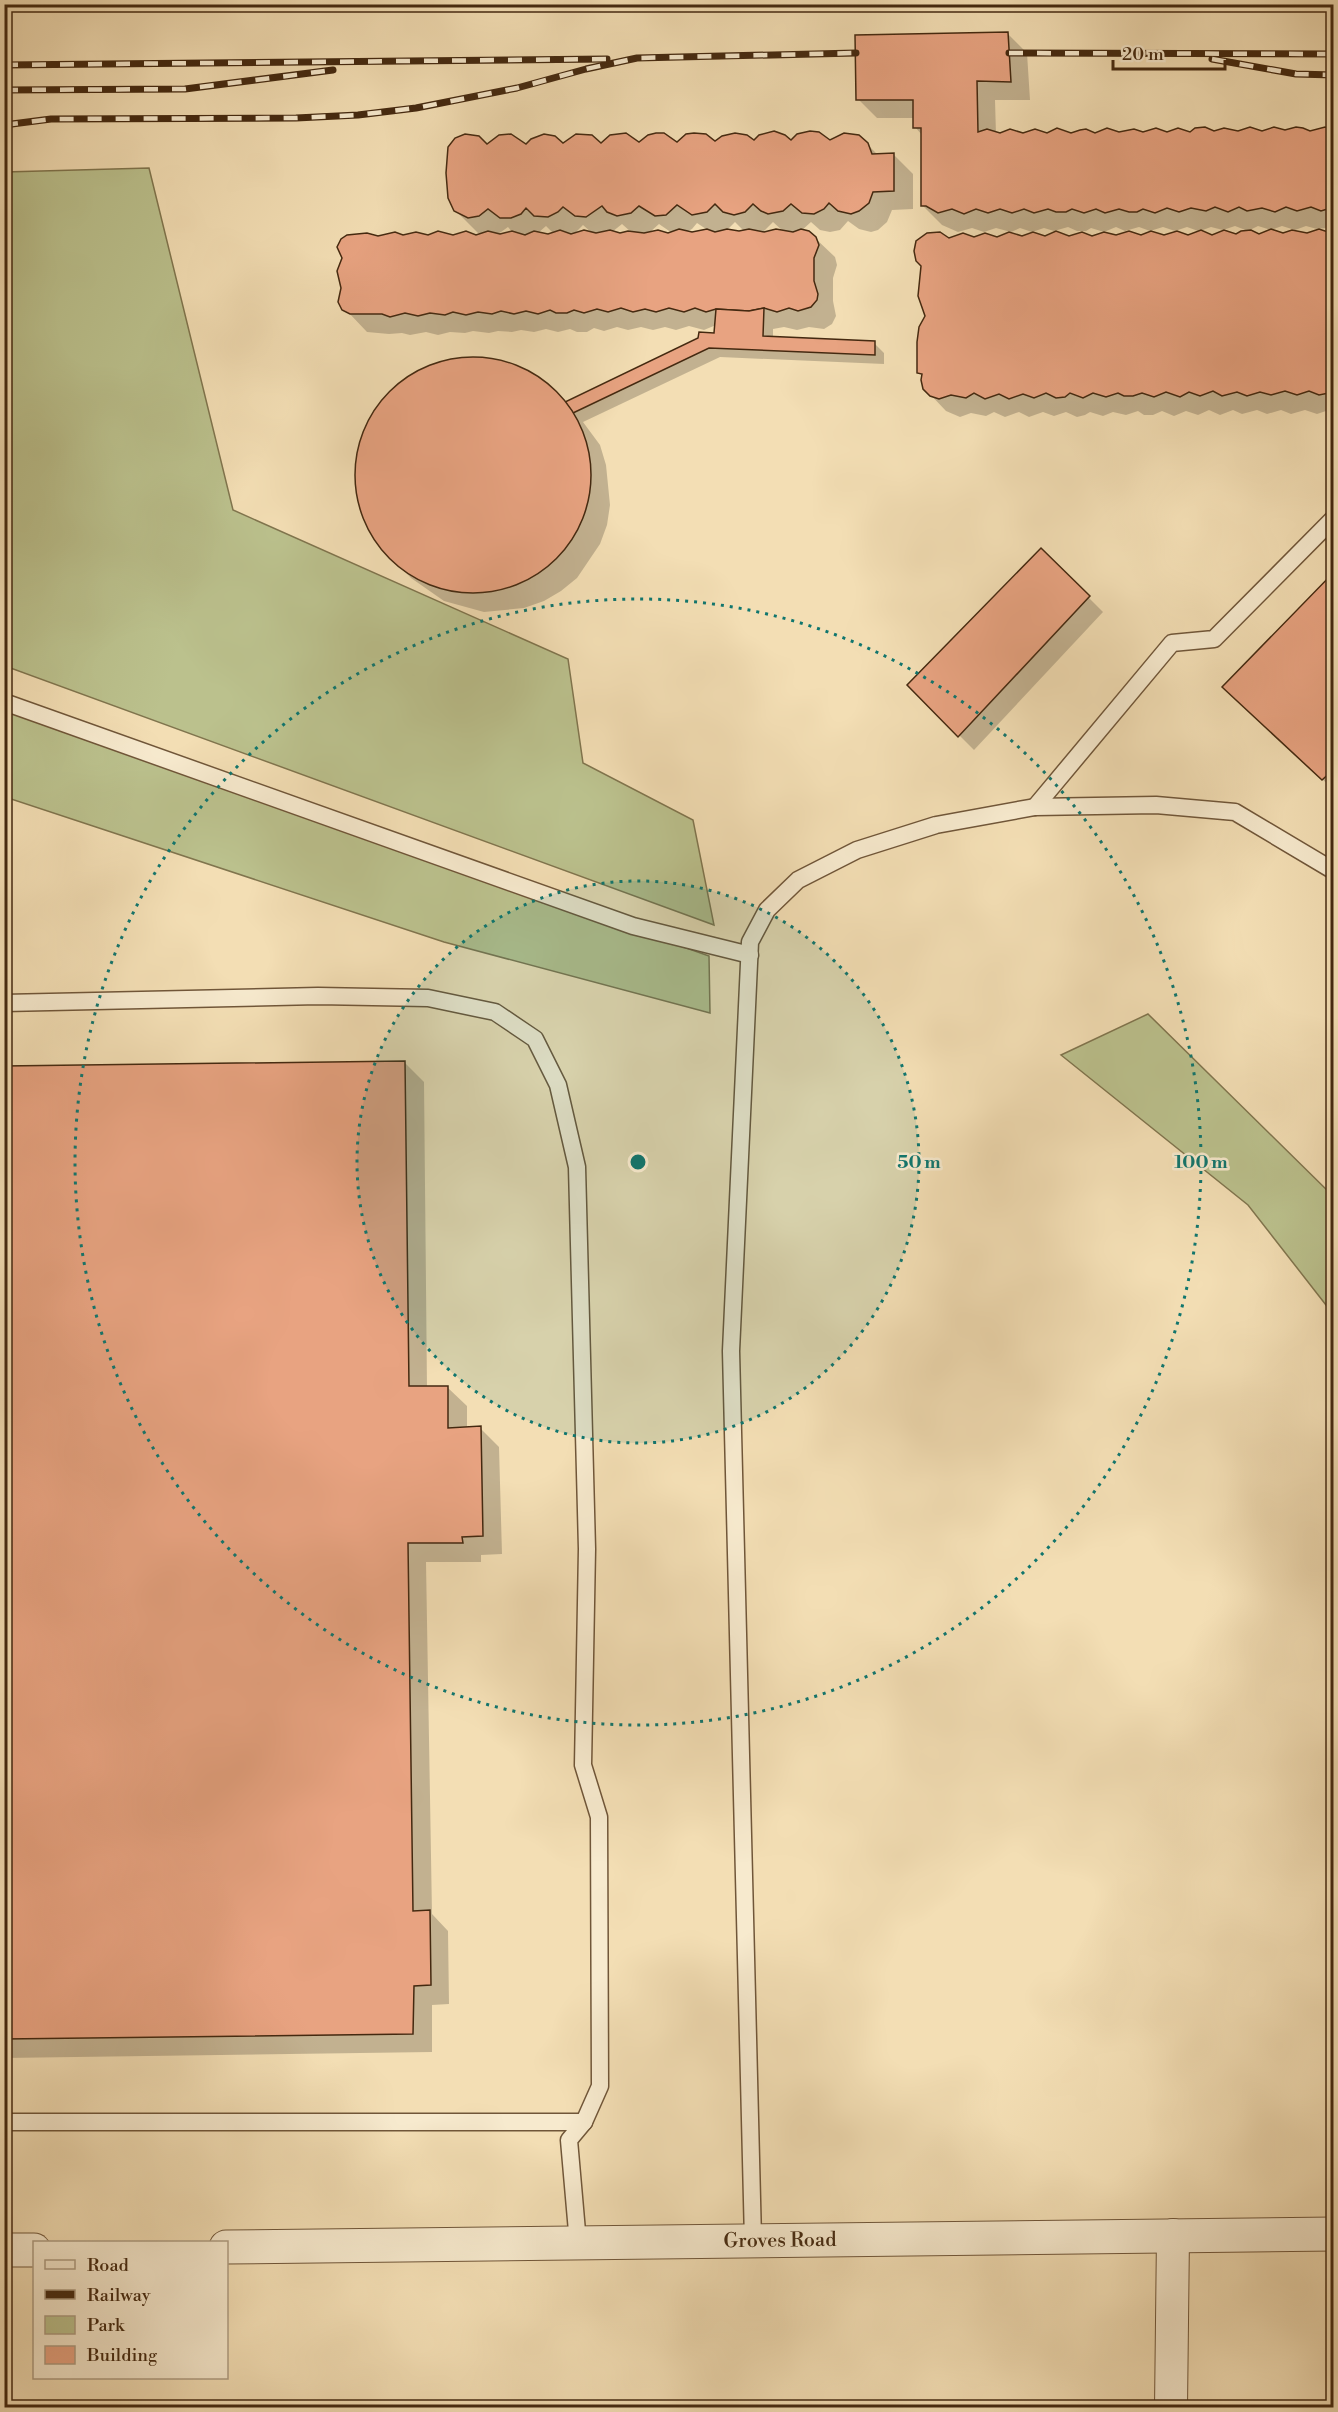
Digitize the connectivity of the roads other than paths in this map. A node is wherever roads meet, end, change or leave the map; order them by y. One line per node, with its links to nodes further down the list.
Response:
1 (1334, 518): 3 (lane)
2 (4, 702): 5 (lane)
3 (1035, 807): 4 (lane); 5 (lane)
4 (1334, 871)
5 (750, 955): 11 (lane)
6 (4, 1003): 8 (lane)
7 (4, 2122): 8 (lane)
8 (584, 2122): 12 (lane)
9 (1334, 2234): 10 (street, Groves Road)
10 (1173, 2235): 11 (street, Groves Road); 16 (street)
11 (753, 2241): 12 (street, Groves Road)
12 (578, 2243): 13 (street, Groves Road)
13 (228, 2247)
14 (4, 2250): 15 (street)
15 (33, 2250)
16 (1171, 2408)

